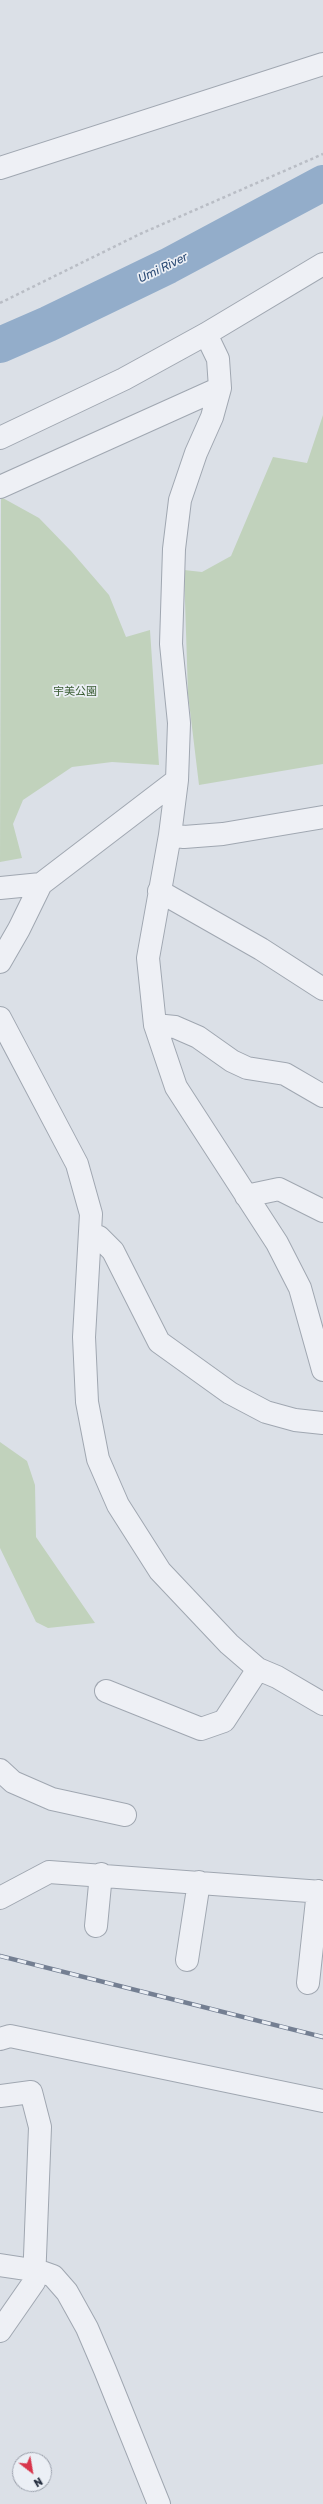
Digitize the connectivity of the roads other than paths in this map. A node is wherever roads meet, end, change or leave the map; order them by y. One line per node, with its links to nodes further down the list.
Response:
1 (323, 64): 2 (street)
2 (0, 168)
3 (323, 264): 4 (street)
4 (206, 334): 5 (street); 6 (street)
5 (220, 388): 7 (street); 8 (street)
6 (0, 438)
7 (0, 487)
8 (178, 780): 10 (street); 11 (street)
9 (323, 817): 10 (street)
10 (170, 835): 13 (street)
11 (41, 884): 12 (street); 14 (street)
12 (0, 888)
13 (159, 891): 15 (street); 17 (street)
14 (0, 962)
15 (323, 989)
16 (0, 1018): 21 (street)
17 (155, 1025): 18 (street); 19 (street)
18 (323, 1096)
19 (246, 1196): 20 (street); 22 (street)
20 (323, 1211)
21 (90, 1233): 23 (street); 24 (street)
22 (323, 1370)
23 (323, 1423)
24 (258, 1669): 25 (street); 26 (street)
25 (106, 1692)
26 (323, 1704)
27 (0, 1770): 28 (street)
28 (125, 1815)
29 (101, 1874): 30 (street); 32 (street); 33 (street)
30 (199, 1882): 31 (street); 34 (street)
31 (320, 1892): 35 (street)
32 (0, 1898)
33 (96, 1926)
34 (187, 1960)
35 (308, 1983)
36 (0, 2039): 38 (street)
37 (0, 2096): 40 (street)
38 (323, 2101)
39 (0, 2265): 40 (street)
40 (35, 2271): 41 (street); 42 (street)
41 (0, 2331)
42 (159, 2504)

